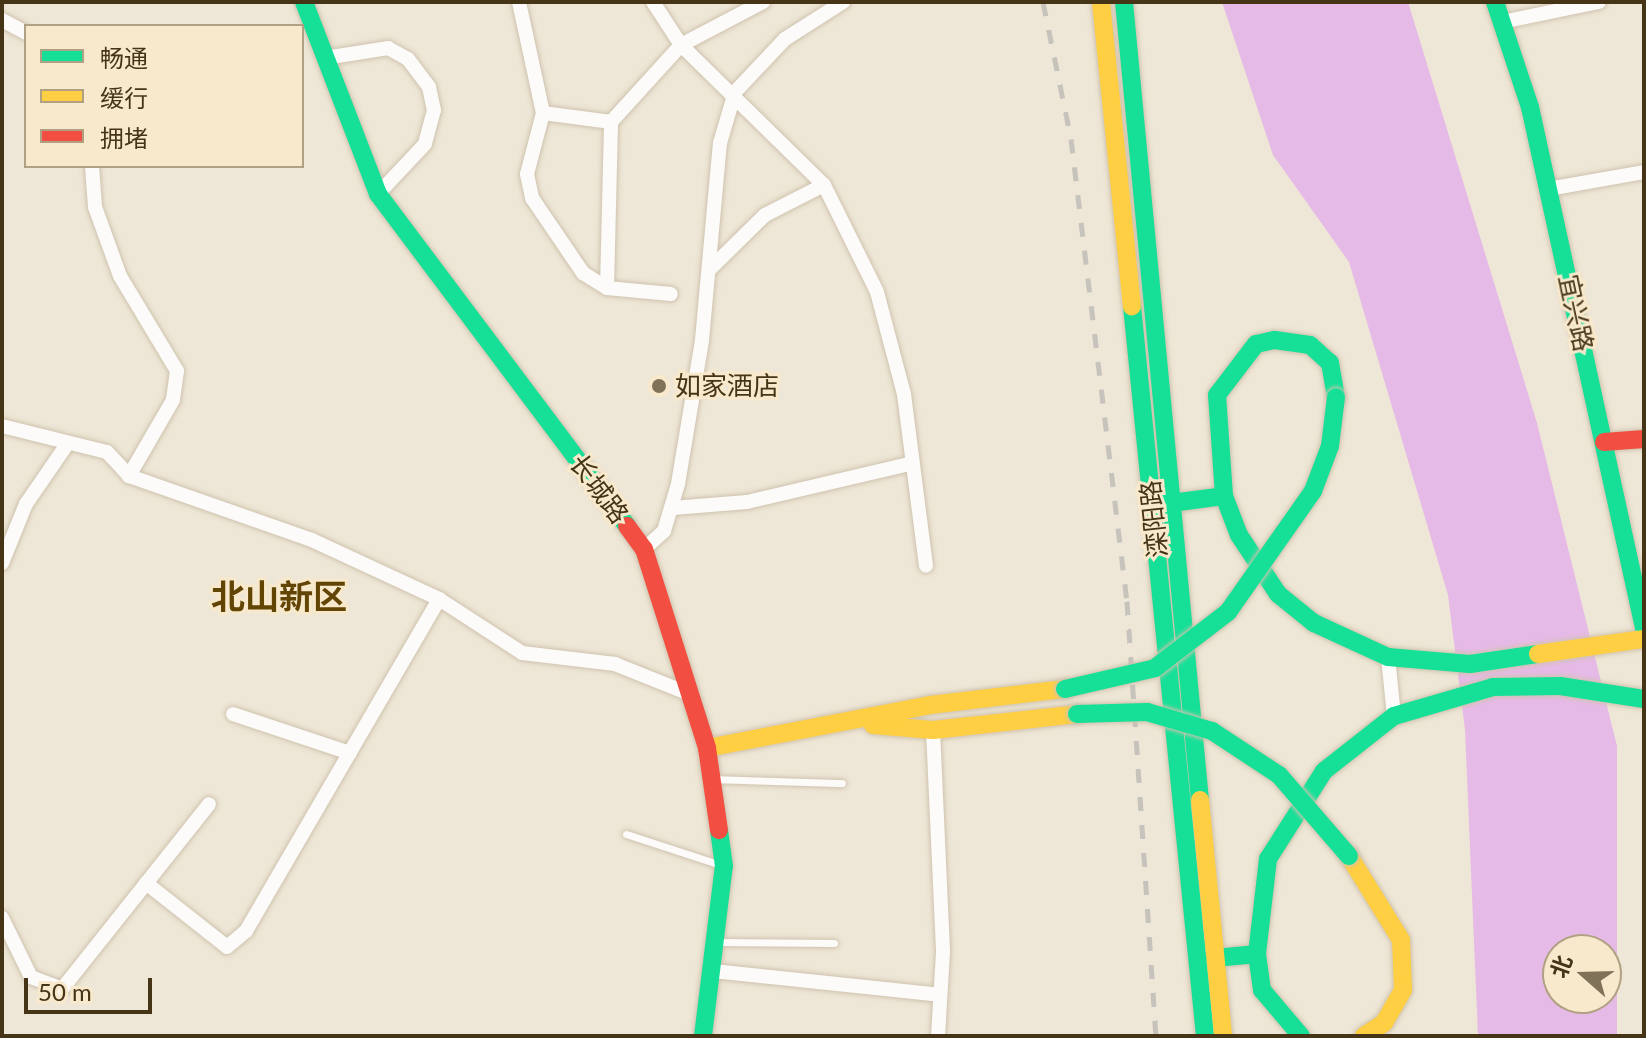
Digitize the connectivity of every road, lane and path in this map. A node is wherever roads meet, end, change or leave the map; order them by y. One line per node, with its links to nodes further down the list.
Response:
1 (304, 2): 14 (street, 长城路)
2 (519, 2): 16 (street)
3 (653, 2): 13 (street)
4 (763, 2): 13 (street)
5 (843, 2): 15 (street)
6 (1101, 2): 65 (street, 滦阳路)
7 (1124, 2): 33 (street, 滦阳路)
8 (1495, 2): 11 (street, 宜兴路)
9 (1599, 2): 11 (street)
10 (2, 20): 12 (street)
11 (1502, 22): 21 (street, 宜兴路)
12 (24, 32)
13 (681, 45): 15 (street); 17 (street)
14 (325, 58): 22 (street, 长城路); 22 (street)
15 (735, 92): 20 (street); 23 (street)
16 (543, 113): 17 (street); 24 (street)
17 (611, 122): 24 (street)
18 (92, 168): 31 (street)
19 (1644, 172): 21 (street)
20 (824, 185): 23 (street); 30 (street)
21 (1548, 189): 28 (street, 宜兴路)
22 (378, 194): 35 (street, 长城路)
23 (709, 270): 34 (street)
24 (607, 288): 25 (street)
25 (671, 294)
26 (2, 426): 29 (street)
27 (1644, 439): 28 (street)
28 (1604, 442): 39 (street, 宜兴路)
29 (68, 443): 31 (street); 36 (street)
30 (909, 464): 34 (street); 37 (street)
31 (129, 476): 38 (street)
32 (1224, 496): 33 (street); 41 (street); 46 (street, bridge)
33 (1171, 503): 60 (street, 滦阳路)
34 (673, 508): 35 (street)
35 (644, 549): 42 (street, 长城路)
36 (2, 563)
37 (926, 566)
38 (439, 599): 42 (street); 49 (street)
39 (1644, 628)
40 (1644, 639): 41 (street)
41 (1388, 657): 45 (street)
42 (690, 694): 48 (street, 长城路)
43 (1644, 699): 45 (street)
44 (233, 714): 49 (street)
45 (1394, 716): 59 (street)
46 (857, 723): 47 (street); 48 (street)
47 (933, 730): 62 (street); 68 (street, bridge)
48 (707, 748): 50 (street, 长城路)
49 (350, 753): 55 (street)
50 (712, 779): 51 (lane); 54 (street, 长城路)
51 (842, 783)
52 (209, 804): 55 (street)
53 (626, 834): 54 (lane)
54 (724, 866): 57 (street, 长城路)
55 (146, 883): 56 (street)
56 (2, 918)
57 (716, 942): 58 (lane); 61 (street, 长城路)
58 (834, 943)
59 (1257, 954): 60 (street); 67 (street)
60 (1215, 958): 66 (street, 滦阳路)
61 (713, 971): 62 (street); 63 (street, 长城路)
62 (940, 995): 64 (street)
63 (703, 1036)
64 (938, 1036)
65 (1205, 1036)
66 (1223, 1036)
67 (1301, 1036)
68 (1364, 1036)

